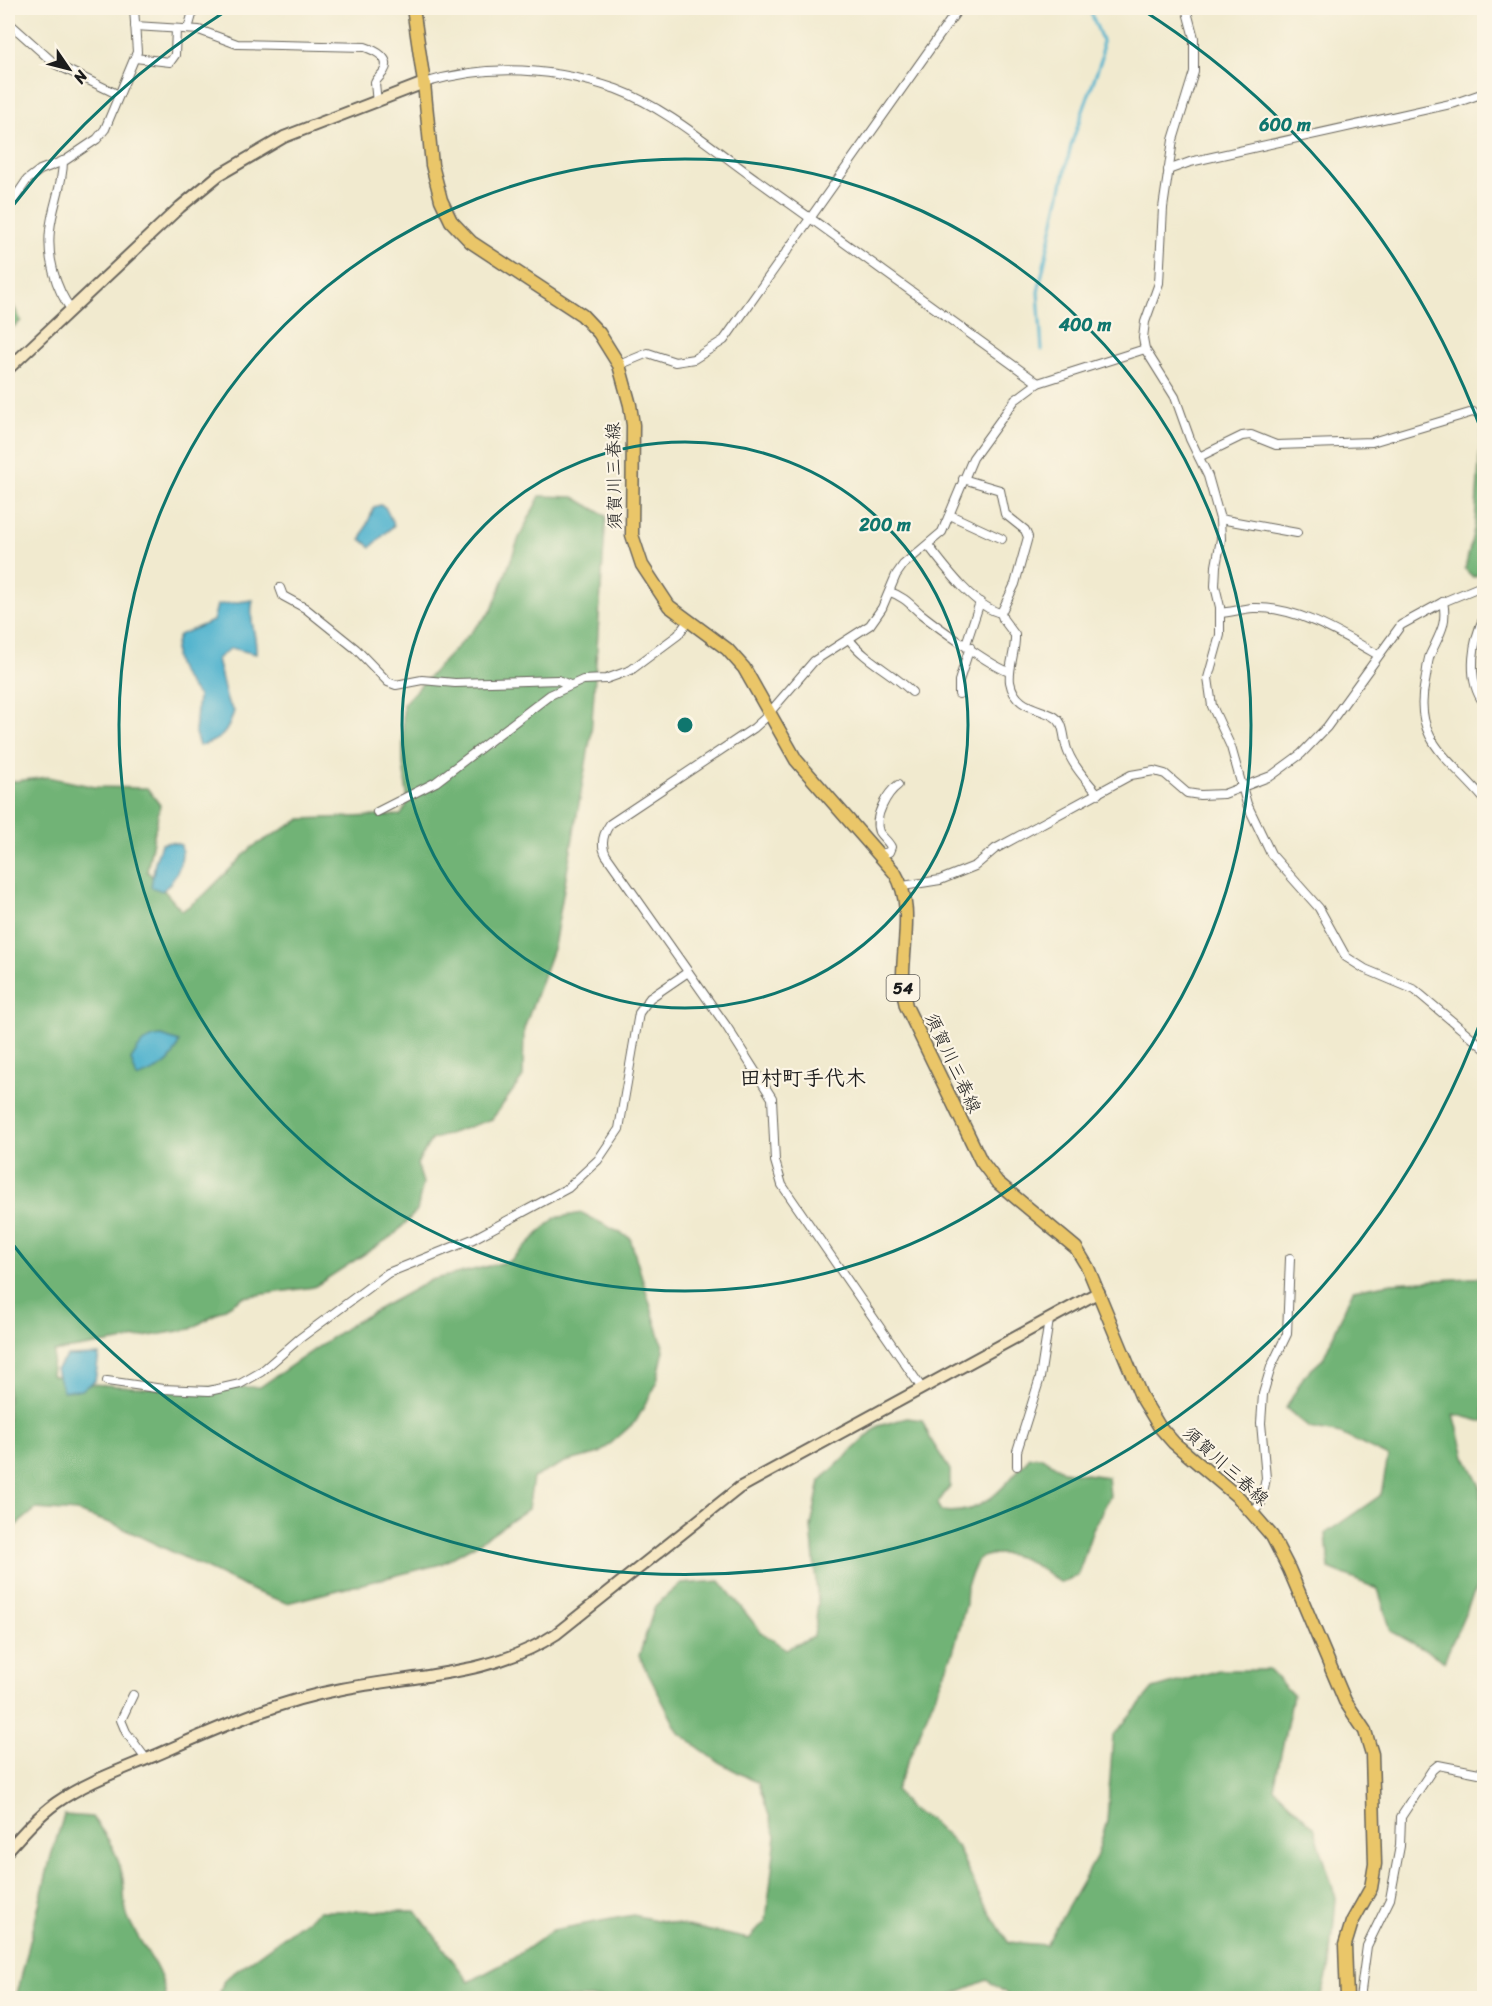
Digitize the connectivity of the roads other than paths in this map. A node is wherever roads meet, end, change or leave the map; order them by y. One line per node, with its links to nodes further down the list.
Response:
1 (134, 8): 7 (street)
2 (194, 8): 9 (street)
3 (413, 8): 11 (main road, 須賀川三春線 / 54)
4 (959, 8): 18 (street)
5 (1186, 8): 16 (street)
6 (8, 22): 13 (street)
7 (135, 26): 8 (street); 10 (street)
8 (176, 29): 9 (street); 10 (street)
9 (188, 29): 14 (street)
10 (135, 58): 13 (street)
11 (424, 83): 14 (street); 18 (street); 21 (main road, 須賀川三春線 / 54)
12 (1485, 93): 16 (street)
13 (119, 95): 15 (street)
14 (377, 103): 19 (street)
15 (63, 161): 17 (street); 19 (street)
16 (1168, 170): 20 (street)
17 (8, 208)
18 (810, 218): 21 (street); 23 (street)
19 (71, 309): 22 (street)
20 (1145, 349): 23 (street); 25 (street)
21 (619, 365): 40 (main road, 須賀川三春線 / 54)
22 (8, 369)
23 (1038, 382): 26 (street)
24 (1473, 412): 25 (street)
25 (1199, 457): 28 (street)
26 (963, 479): 27 (street); 37 (street)
27 (950, 515): 30 (street); 31 (street)
28 (1220, 519): 29 (street); 38 (street)
29 (1297, 533)
30 (1002, 539)
31 (928, 545): 34 (street); 35 (street)
32 (1485, 585): 36 (street)
33 (280, 588): 45 (street)
34 (890, 592): 41 (street); 42 (street)
35 (980, 602): 37 (street); 42 (street)
36 (1443, 602): 43 (street); 53 (street)
37 (1001, 613): 44 (street)
38 (1220, 613): 43 (street); 51 (street)
39 (1485, 617): 48 (street)
40 (688, 621): 45 (street); 49 (main road, 須賀川三春線 / 54)
41 (849, 639): 46 (street); 49 (street)
42 (968, 646): 44 (street); 47 (street)
43 (1378, 655): 51 (street)
44 (1010, 672): 52 (street)
45 (570, 685): 54 (street)
46 (912, 692)
47 (959, 694)
48 (1481, 699)
49 (770, 712): 55 (main road, 須賀川三春線 / 54); 57 (street)
50 (898, 785): 55 (street)
51 (1241, 787): 52 (street); 58 (street)
52 (1098, 794): 56 (street)
53 (1485, 799)
54 (377, 812)
55 (881, 854): 56 (main road, 須賀川三春線 / 54)
56 (903, 886): 60 (main road, 須賀川三春線 / 54)
57 (688, 972): 62 (street); 63 (street)
58 (1485, 1048)
59 (1290, 1258): 65 (street)
60 (1099, 1292): 61 (street); 65 (main road, 須賀川三春線 / 54)
61 (1049, 1320): 63 (street); 64 (street)
62 (107, 1381)
63 (921, 1387): 67 (street)
64 (1017, 1466)
65 (1253, 1513): 70 (main road, 須賀川三春線 / 54)
66 (133, 1695): 67 (street)
67 (146, 1759): 69 (street)
68 (1485, 1774): 71 (street)
69 (8, 1850)
70 (1345, 1997)
71 (1360, 1998)

